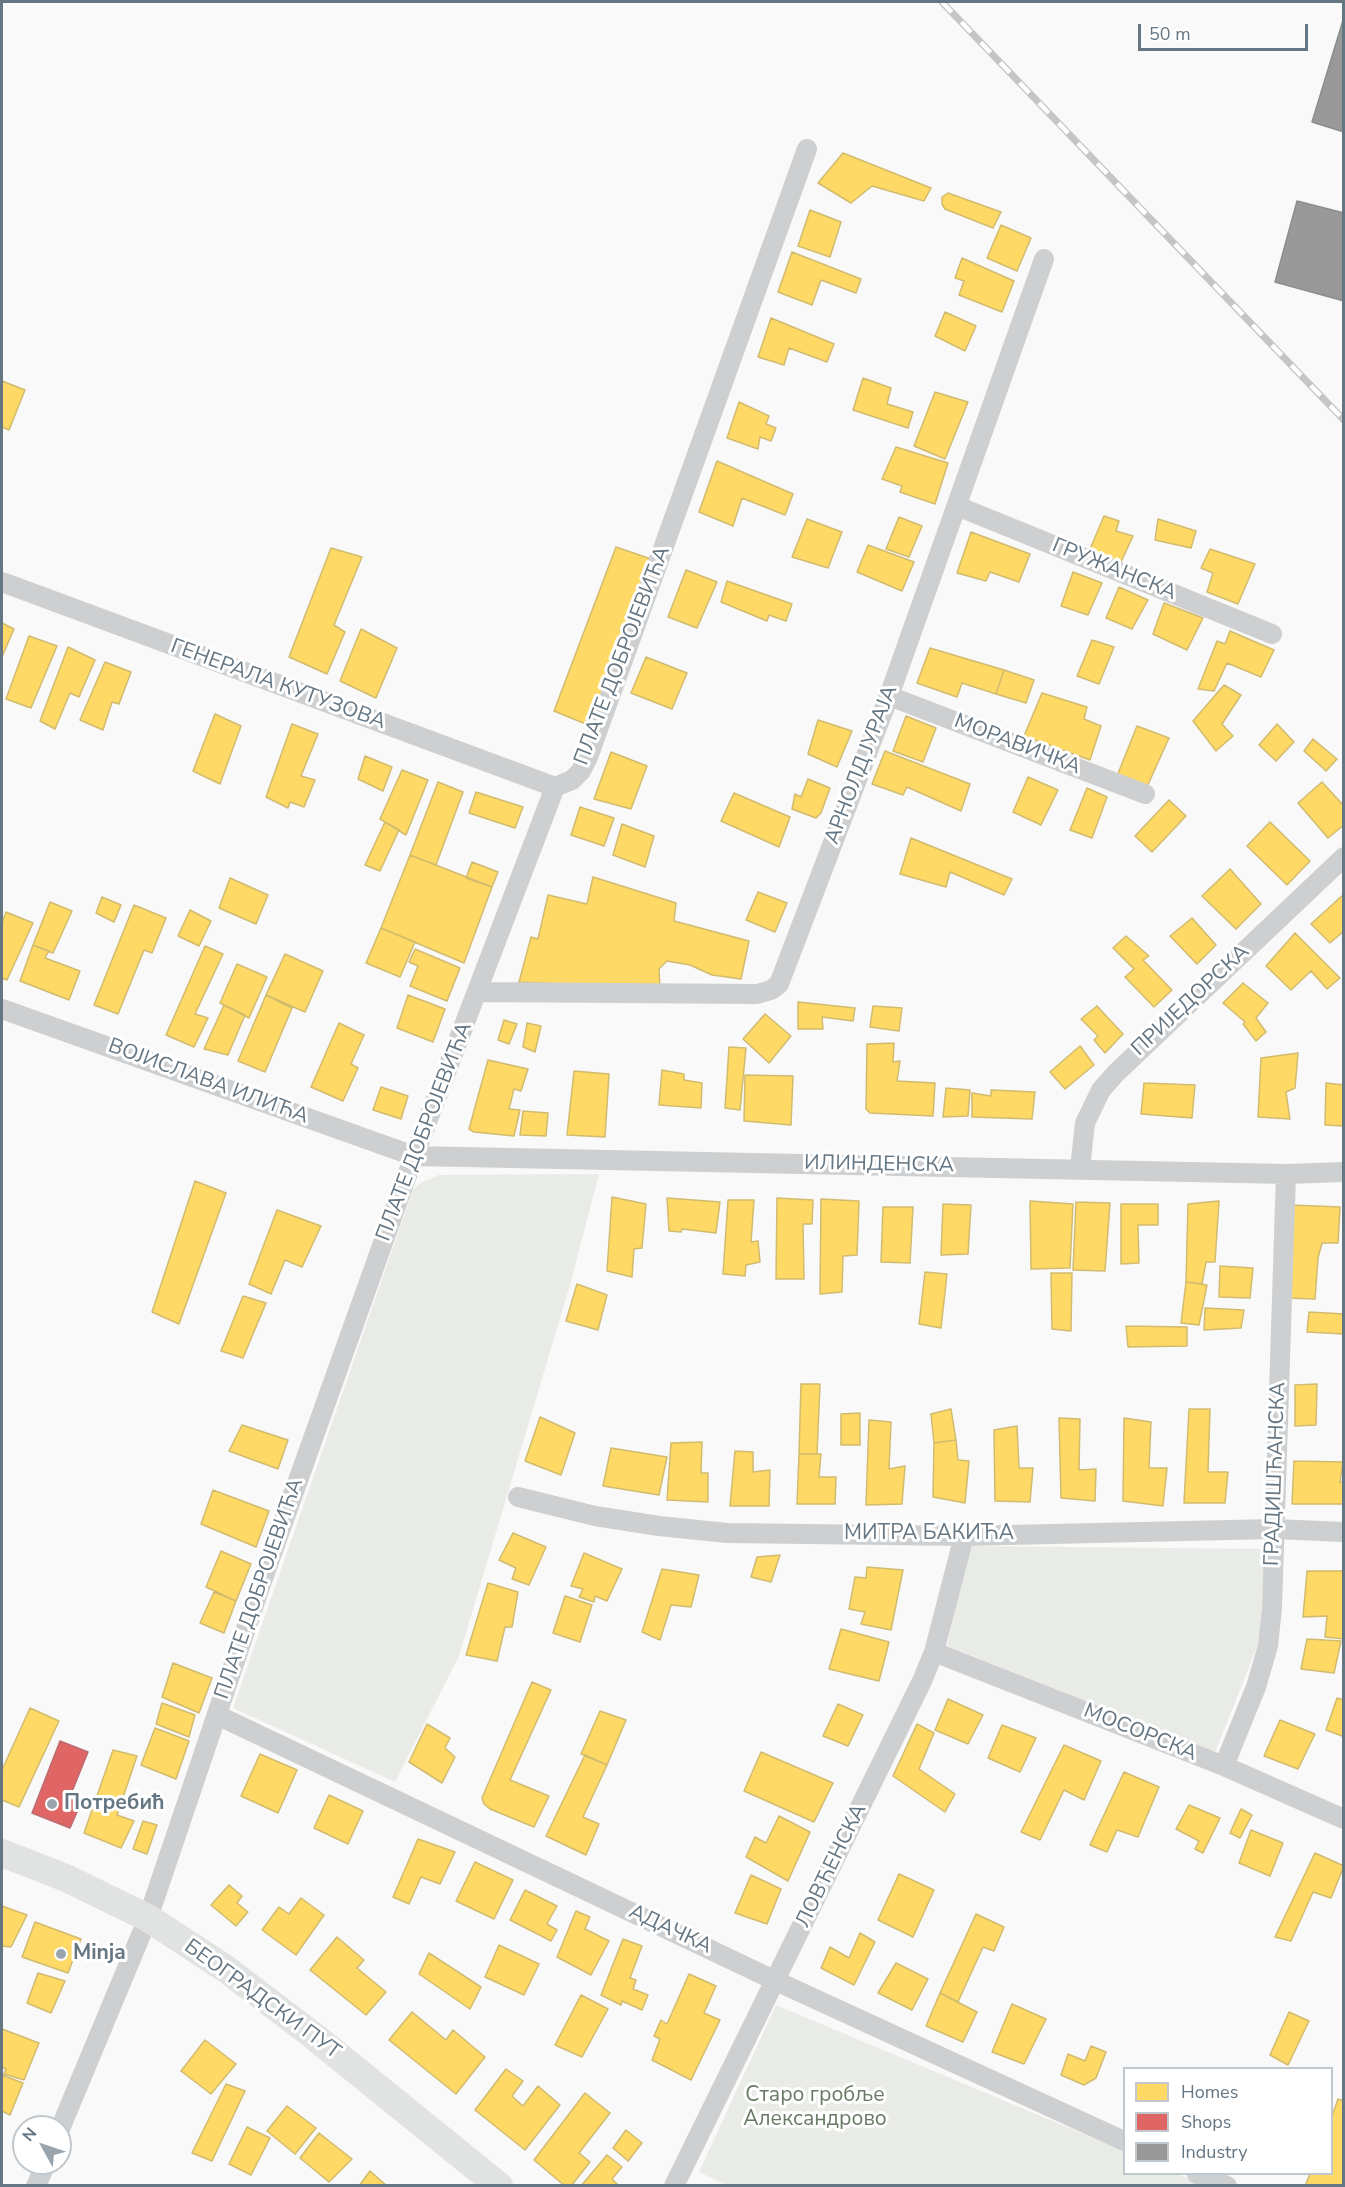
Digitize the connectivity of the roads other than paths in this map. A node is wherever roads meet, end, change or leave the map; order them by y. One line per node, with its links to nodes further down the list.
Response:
1 (807, 149): 7 (street, ПЛАТЕ ДОБРОЈЕВИЋА)
2 (1044, 259): 3 (street, АРНОЛД ЈУРАЈА)
3 (957, 506): 5 (street, ГРУЖАНСКА); 6 (street, АРНОЛД ЈУРАЈА)
4 (2, 582): 7 (street, ГЕНЕРАЛА КУТУЗОВА)
5 (1272, 634)
6 (888, 696): 8 (street, МОРАВИЧКА); 10 (street, АРНОЛД ЈУРАЈА)
7 (555, 787): 10 (street, ПЛАТЕ ДОБРОЈЕВИЋА)
8 (1145, 794)
9 (1344, 857): 13 (street, ПРИЈЕДОРСКА)
10 (478, 992): 12 (street, ПЛАТЕ ДОБРОЈЕВИЋА)
11 (2, 1009): 12 (street, ВОЈИСЛАВА ИЛИЋА)
12 (414, 1156): 13 (street, ИЛИНДЕНСКА); 21 (street, ПЛАТЕ ДОБРОЈЕВИЋА)
13 (1080, 1169): 15 (street, ИЛИНДЕНСКА)
14 (1344, 1172): 15 (street, ИЛИНДЕНСКА)
15 (1286, 1174): 17 (street, ГРАДИШЋАНСКА)
16 (518, 1497): 19 (street, МИТРА БАКИЋА)
17 (1274, 1529): 18 (street, МИТРА БАКИЋА); 19 (street, МИТРА БАКИЋА); 22 (street, ГРАДИШЋАНСКА)
18 (1344, 1532)
19 (964, 1536): 20 (street, ЛОВЋЕНСКА)
20 (934, 1652): 22 (street, МОСОРСКА); 26 (street, ЛОВЋЕНСКА)
21 (217, 1715): 25 (street, ПЛАТЕ ДОБРОЈЕВИЋА); 26 (street, АДАЧКА)
22 (1224, 1766): 23 (street, МОСОРСКА)
23 (1344, 1819)
24 (2, 1853): 25 (main road, БЕОГРАДСКИ ПУТ)
25 (148, 1918): 27 (street, ПЛАТЕ ДОБРОЈЕВИЋА); 30 (main road, БЕОГРАДСКИ ПУТ)
26 (776, 1981): 28 (street, АДАЧКА); 31 (street, ЛОВЋЕНСКА)
27 (65, 2115)
28 (1123, 2140)
29 (1200, 2175): 32 (street)
30 (499, 2186)
31 (674, 2186)
32 (1227, 2186)

